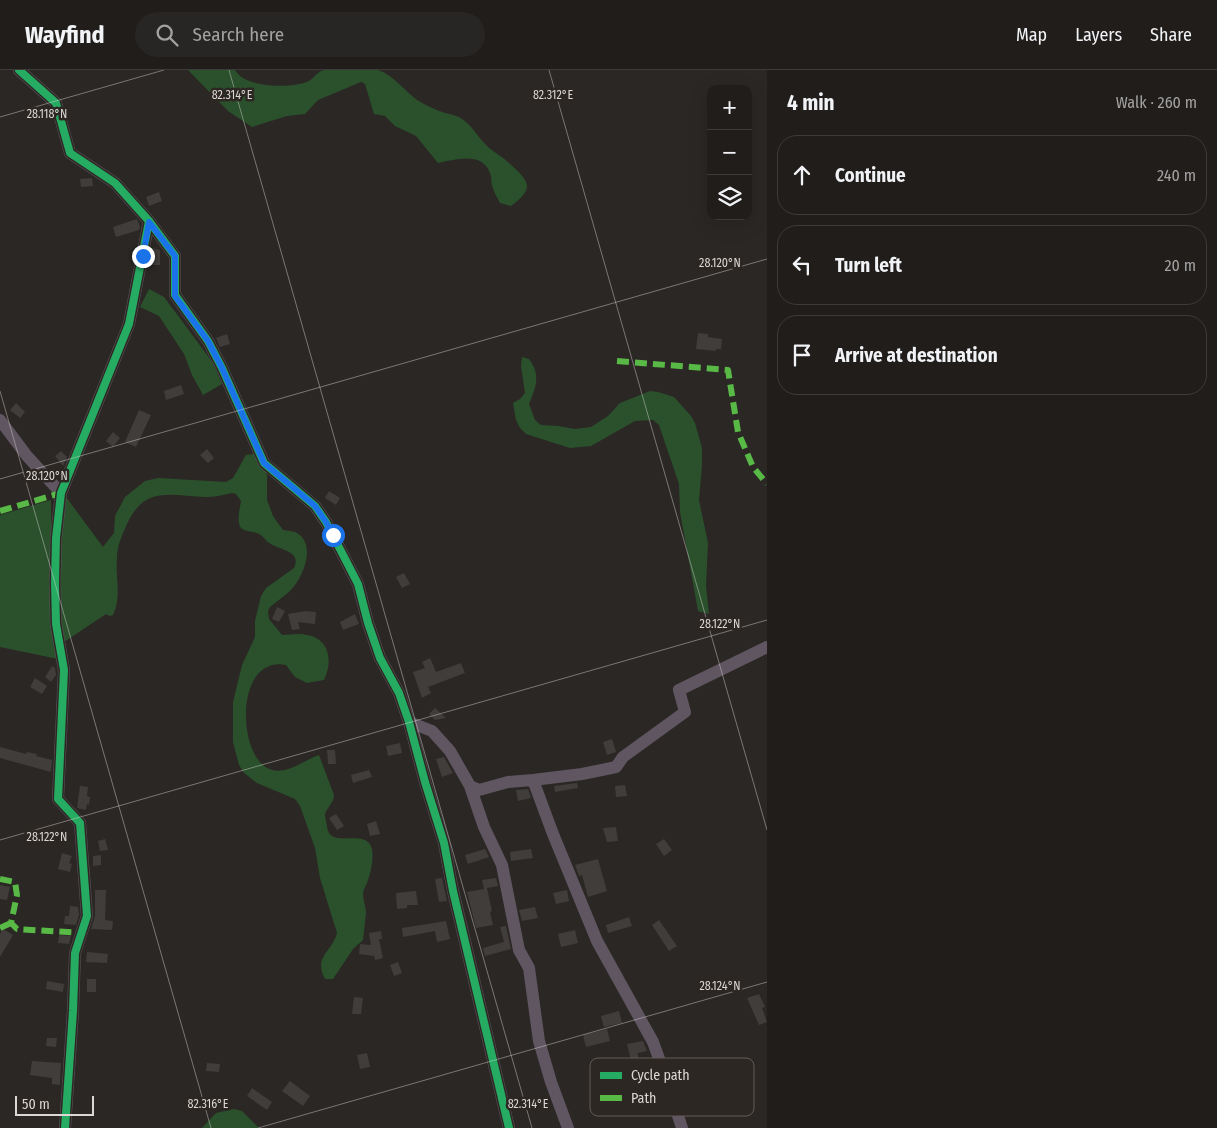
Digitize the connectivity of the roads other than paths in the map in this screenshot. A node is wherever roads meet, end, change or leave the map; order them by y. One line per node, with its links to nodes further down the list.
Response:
1 (19, 70): 2 (street)
2 (149, 222): 4 (street); 6 (street)
3 (0, 420): 4 (street)
4 (61, 493): 11 (street)
5 (767, 647): 7 (street)
6 (409, 722): 8 (street); 12 (street)
7 (533, 780): 8 (street); 9 (street)
8 (470, 786): 13 (street)
9 (659, 1058)
10 (678, 1116): 14 (street)
11 (65, 1128)
12 (509, 1128)
13 (568, 1128)
14 (682, 1128)

